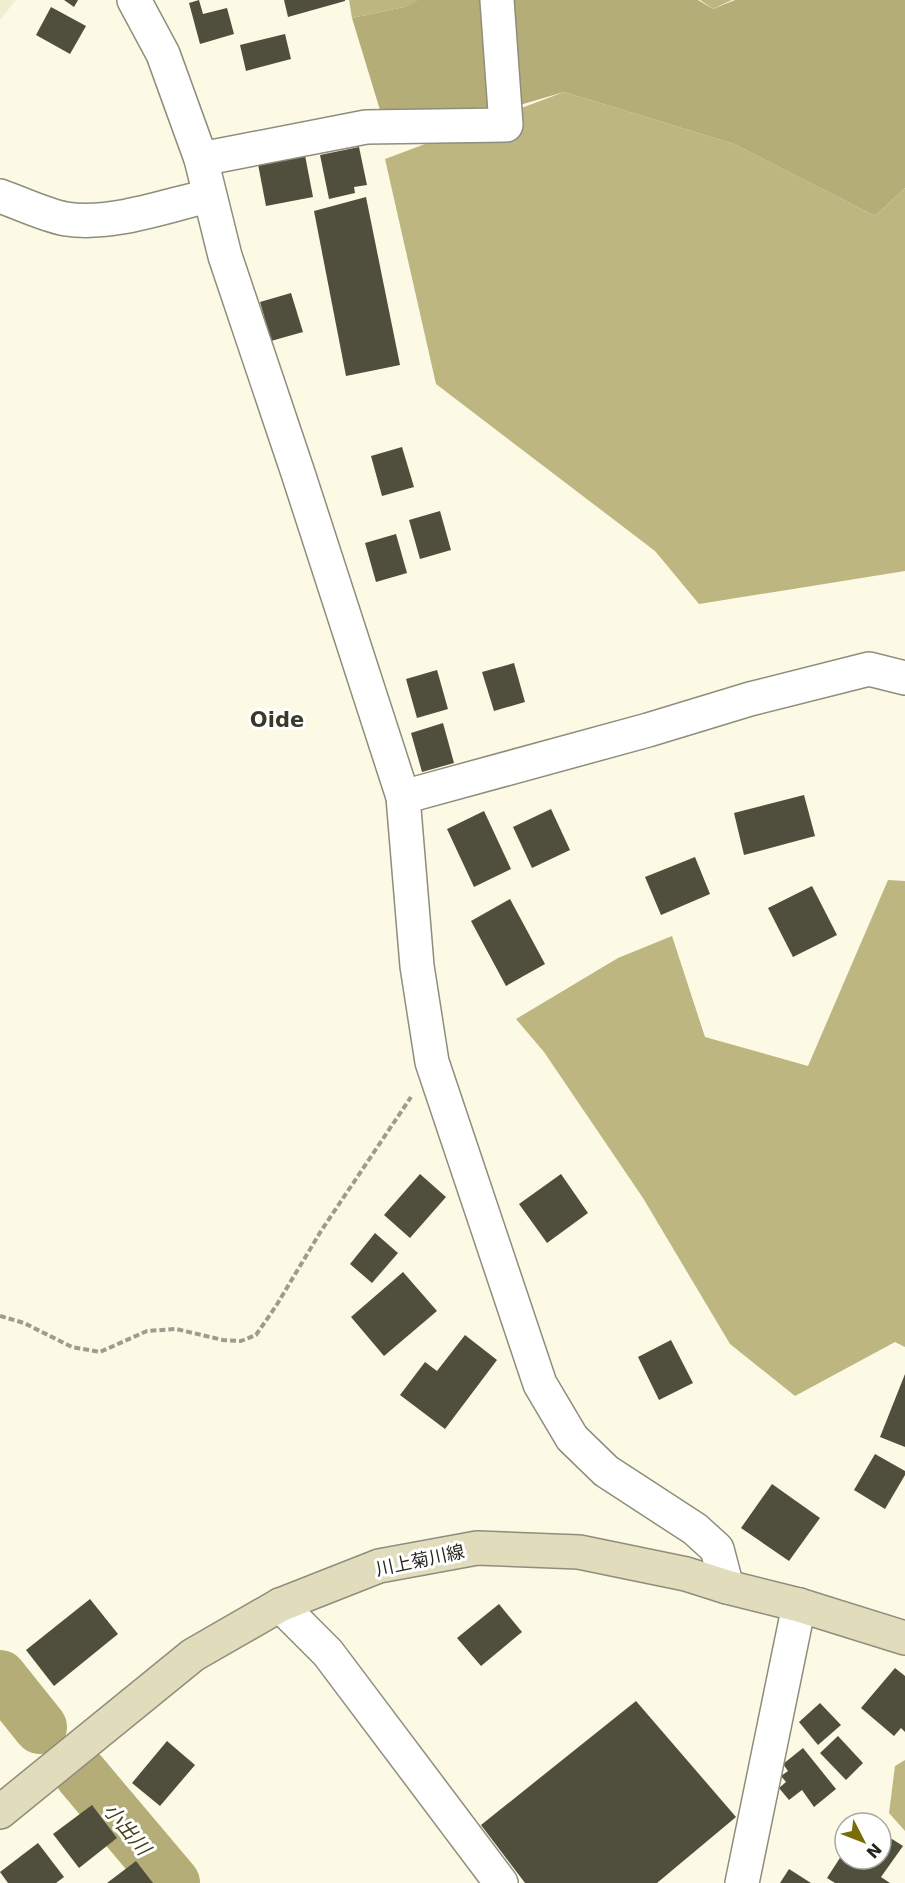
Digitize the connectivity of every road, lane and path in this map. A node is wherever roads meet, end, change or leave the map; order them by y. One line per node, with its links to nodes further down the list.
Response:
1 (134, 0): 3 (street)
2 (497, 0): 3 (street)
3 (201, 159): 5 (street)
4 (0, 196): 5 (street)
5 (209, 196): 7 (street)
6 (905, 678): 7 (street)
7 (403, 797): 8 (street)
8 (432, 1062): 9 (path); 10 (street)
9 (0, 1316)
10 (727, 1587): 11 (main road, 川上菊川線); 12 (main road, 川上菊川線)
11 (280, 1605): 14 (main road, 川上菊川線); 15 (street)
12 (799, 1605): 13 (main road, 川上菊川線); 16 (street)
13 (905, 1638)
14 (0, 1812)
15 (501, 1883)
16 (742, 1883)

